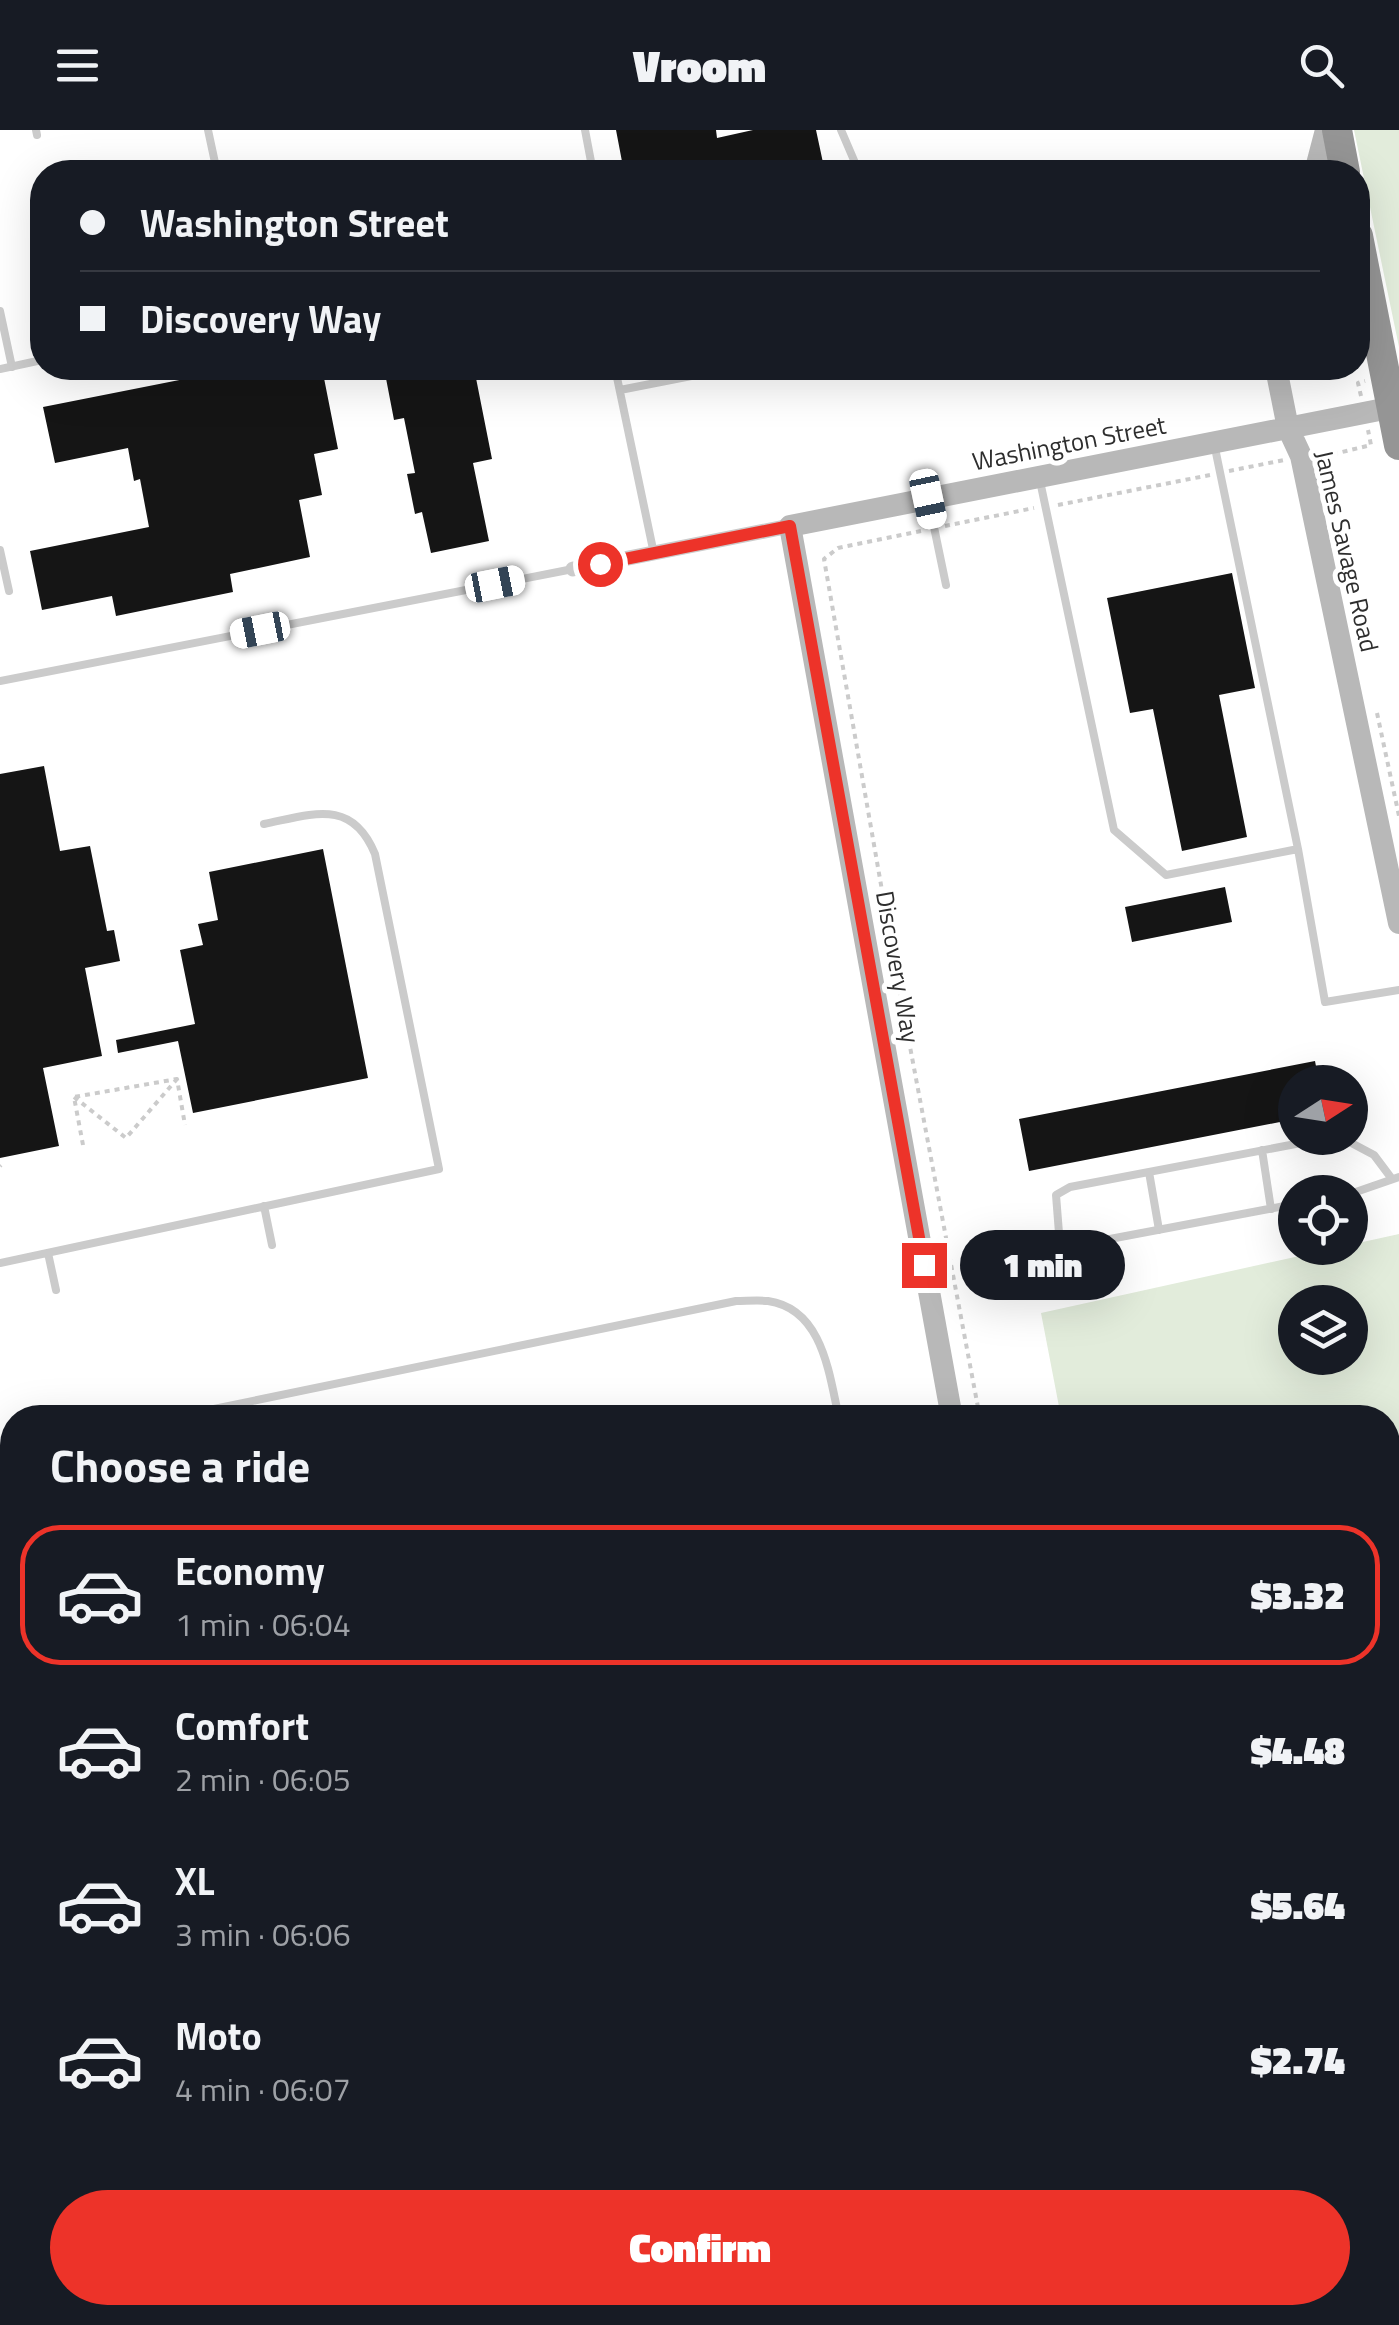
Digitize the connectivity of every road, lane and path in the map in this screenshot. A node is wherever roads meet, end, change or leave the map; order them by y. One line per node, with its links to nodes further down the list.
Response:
1 (208, 130): 6 (lane)
2 (584, 130): 7 (lane)
3 (841, 130): 8 (lane)
4 (1326, 130): 9 (street)
5 (1336, 130): 10 (highway)
6 (214, 160)
7 (590, 160)
8 (854, 160)
9 (1318, 160)
10 (1342, 160)
11 (1370, 296): 16 (highway)
12 (0, 311): 14 (lane)
13 (30, 363): 14 (lane)
14 (12, 367): 15 (lane)
15 (0, 369)
16 (1386, 377): 21 (highway); 21 (path)
17 (618, 380): 20 (lane)
18 (671, 380): 20 (lane)
19 (1278, 380): 22 (street, James Savage Road)
20 (620, 390): 35 (lane)
21 (1385, 409): 22 (street, Washington Street); 24 (highway); 25 (path)
22 (1288, 428): 23 (street, Washington Street); 26 (street, James Savage Road)
23 (1214, 442): 27 (lane); 28 (street, Washington Street)
24 (1399, 445)
25 (1334, 454): 26 (path); 29 (path)
26 (1300, 456): 27 (path); 44 (street, James Savage Road)
27 (1220, 473): 31 (path); 43 (lane)
28 (1040, 477): 30 (street, Washington Street); 31 (lane)
29 (1327, 481)
30 (928, 499): 32 (street, Washington Street); 33 (lane)
31 (1046, 507): 33 (path); 43 (lane)
32 (790, 526): 35 (street, Washington Street); 66 (street, Discovery Way)
33 (934, 528): 37 (lane); 67 (path)
34 (0, 550): 38 (lane)
35 (654, 554): 36 (street, Washington Street)
36 (574, 569): 39 (lane)
37 (946, 585)
38 (9, 591)
39 (0, 681)
40 (1377, 710): 41 (path)
41 (1399, 816)
42 (264, 824): 56 (lane)
43 (1298, 848): 45 (lane)
44 (1399, 923)
45 (1399, 990)
46 (177, 1079): 47 (path); 47 (path); 48 (path)
47 (74, 1097): 49 (path)
48 (185, 1126)
49 (83, 1145)
50 (1278, 1147): 51 (lane)
51 (1262, 1150): 53 (lane); 58 (lane)
52 (1368, 1151): 54 (lane)
53 (1148, 1172): 59 (lane); 59 (lane)
54 (1395, 1178): 55 (lane)
55 (1368, 1188)
56 (264, 1206): 60 (lane); 61 (lane)
57 (1278, 1208): 58 (lane)
58 (1271, 1209): 59 (lane)
59 (1159, 1230)
60 (272, 1244)
61 (48, 1253): 62 (lane); 63 (lane)
62 (0, 1264)
63 (56, 1290)
64 (233, 1405): 65 (lane)
65 (836, 1405)
66 (950, 1405)
67 (978, 1405)

